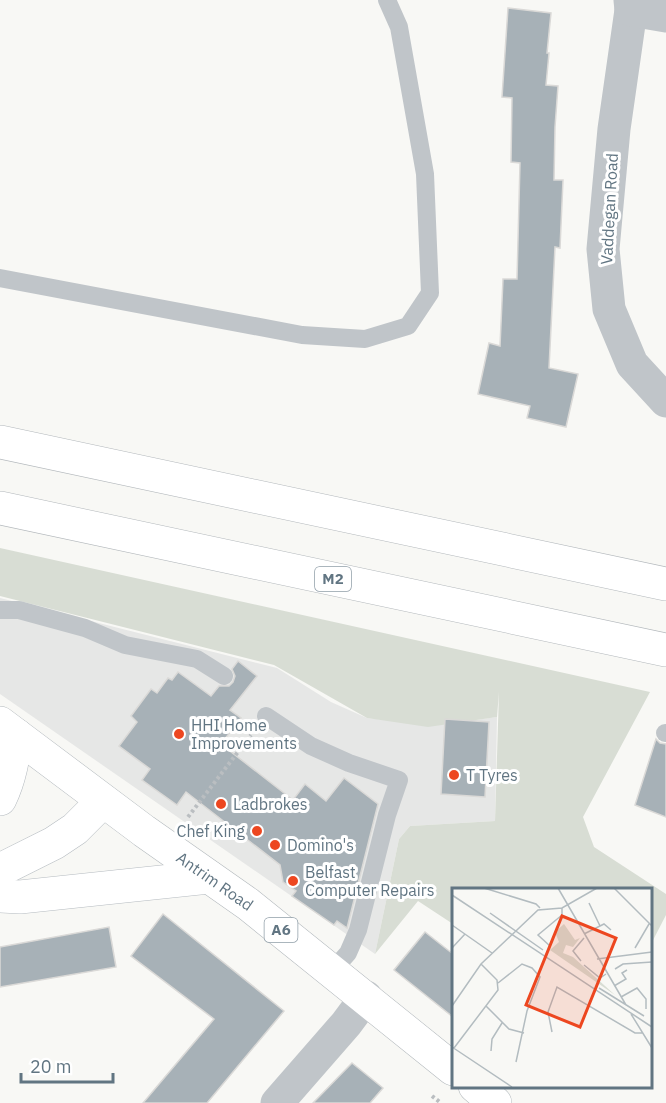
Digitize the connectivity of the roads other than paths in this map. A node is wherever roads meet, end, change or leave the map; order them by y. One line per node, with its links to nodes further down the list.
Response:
1 (387, 0): 4 (lane)
2 (631, 5): 3 (street); 5 (street, Vaddegan Road)
3 (666, 16)
4 (0, 278)
5 (666, 401)
6 (0, 442): 8 (main road)
7 (0, 508): 10 (main road, M2)
8 (666, 584)
9 (0, 610): 11 (lane)
10 (666, 651)
11 (225, 676)
12 (266, 716): 19 (lane)
13 (8, 729): 14 (main road); 15 (main road, Antrim Road / A6)
14 (0, 799)
15 (103, 801): 16 (main road); 17 (main road, Antrim Road / A6)
16 (0, 870)
17 (209, 877): 18 (main road); 19 (main road, Antrim Road / A6)
18 (0, 896)
19 (333, 970): 20 (main road, Antrim Road / A6)
20 (366, 997): 21 (main road, Antrim Road / A6); 23 (street)
21 (452, 1068)
22 (477, 1088): 24 (main road)
23 (277, 1103)
24 (495, 1103)

